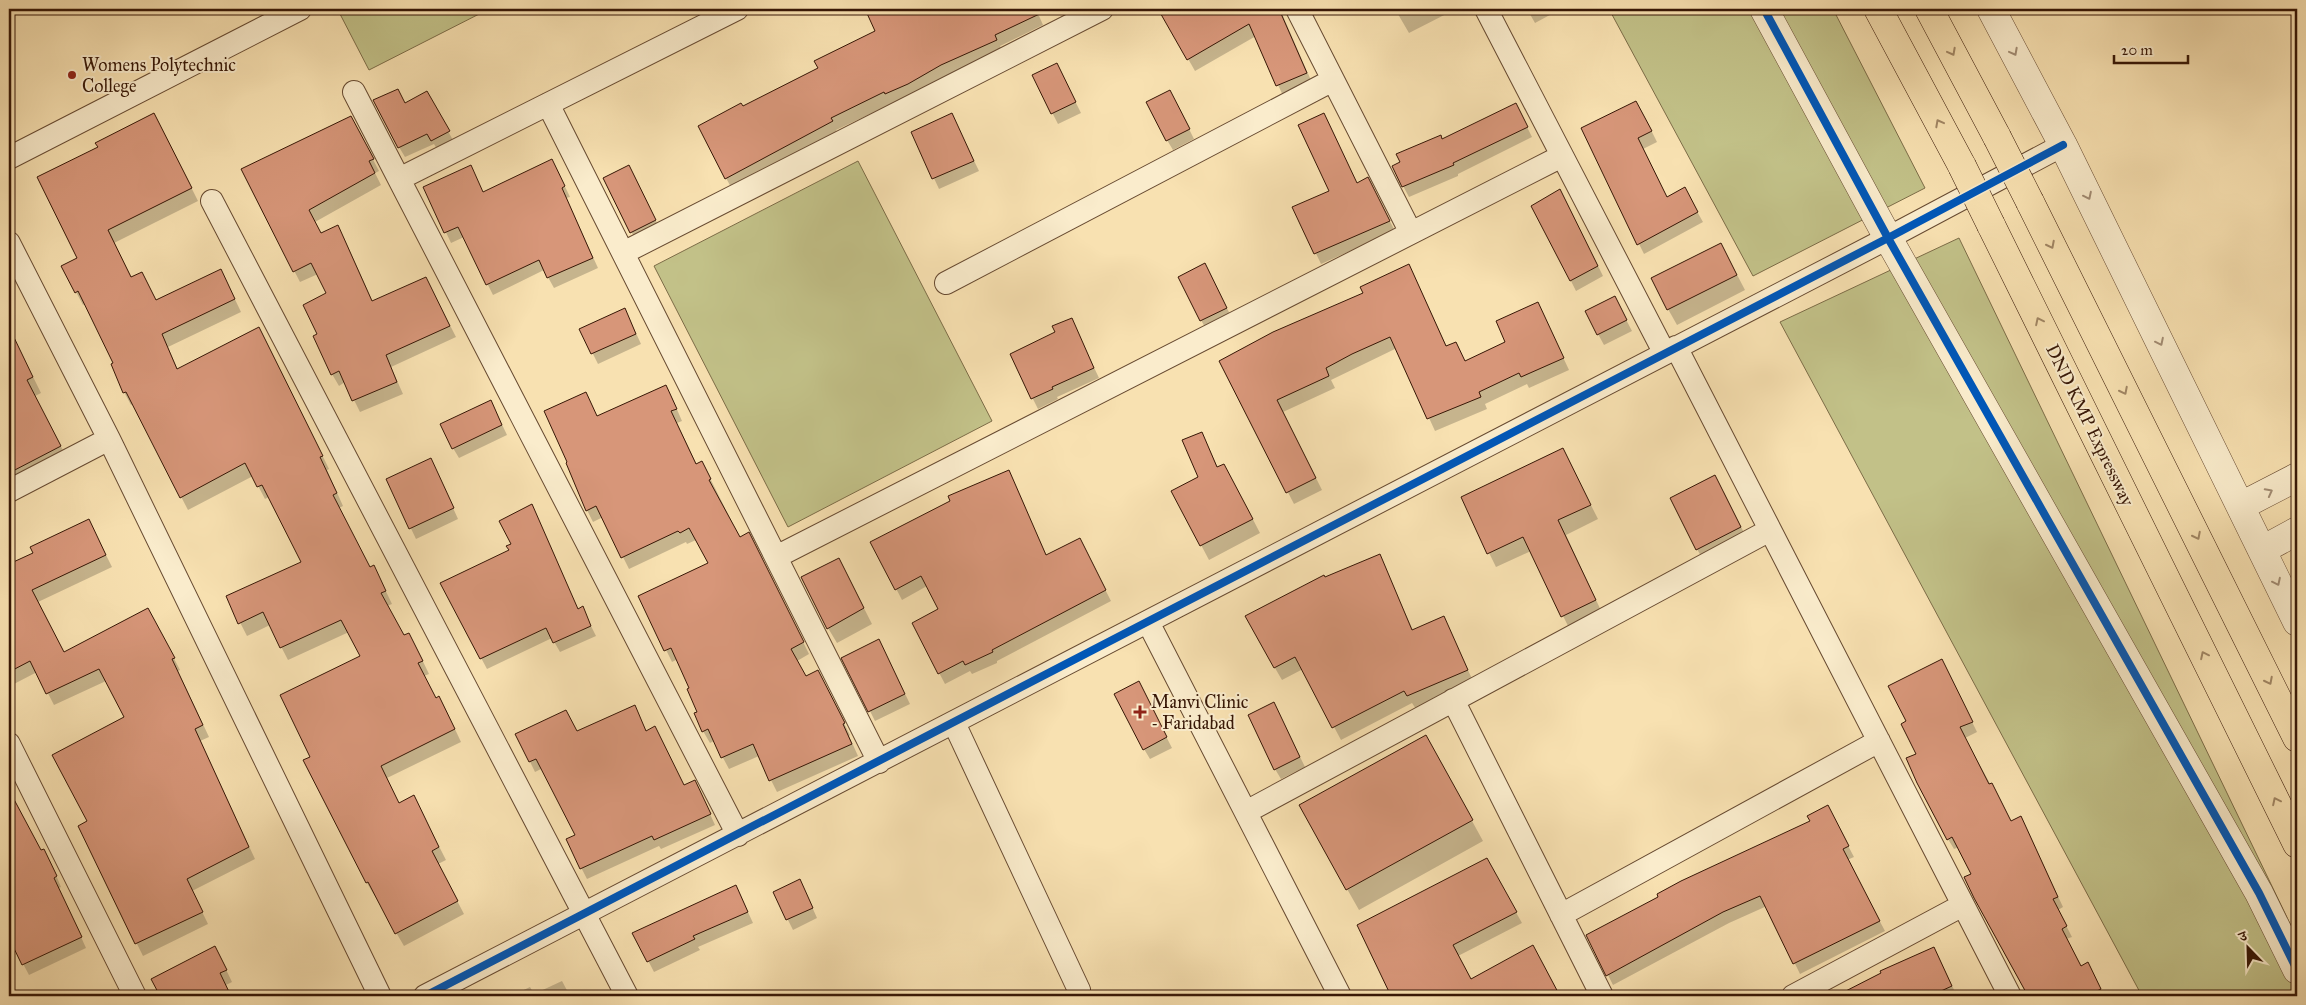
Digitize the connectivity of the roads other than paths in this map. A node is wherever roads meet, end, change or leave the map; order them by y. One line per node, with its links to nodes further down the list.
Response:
1 (300, 9): 15 (street)
2 (736, 9): 12 (street)
3 (1102, 9): 21 (street)
4 (1297, 9): 10 (street)
5 (1486, 9): 14 (street)
6 (1764, 9): 19 (street)
7 (1878, 9): 43 (highway, DND KMP Expressway, one-way to 7, bridge)
8 (1929, 9): 37 (highway, one-way to 37, bridge)
9 (1991, 9): 13 (street, one-way to 13)
10 (1333, 80): 18 (street); 23 (street)
11 (354, 92): 16 (street)
12 (548, 104): 16 (street); 21 (street)
13 (2063, 145): 19 (street); 28 (street, one-way to 28)
14 (1562, 156): 18 (street); 24 (street)
15 (9, 158)
16 (399, 180): 42 (street)
17 (212, 201): 45 (street)
18 (1411, 233): 32 (street)
19 (1888, 238): 24 (street); 47 (street)
20 (9, 243): 22 (street)
21 (623, 254): 32 (street)
22 (14, 266): 25 (street)
23 (946, 283)
24 (1670, 350): 29 (street); 33 (street)
25 (109, 439): 27 (street); 50 (street)
26 (2297, 477): 28 (street, one-way to 26)
27 (9, 491)
28 (2241, 506): 31 (street)
29 (1770, 530): 35 (street); 38 (street)
30 (2297, 532): 31 (street)
31 (2262, 550): 34 (street, one-way to 34)
32 (776, 557): 40 (street)
33 (1148, 622): 36 (street); 41 (street)
34 (2297, 622)
35 (1453, 700): 41 (street); 46 (street)
36 (954, 723): 40 (street); 48 (street)
37 (2297, 738)
38 (1879, 741): 44 (street); 46 (street)
39 (9, 744): 49 (street)
40 (879, 762): 42 (street)
41 (1246, 812): 53 (street)
42 (738, 835): 45 (street)
43 (2297, 844)
44 (1963, 905): 55 (street); 56 (street)
45 (586, 914): 51 (street); 52 (street)
46 (1561, 915): 54 (street)
47 (2297, 970)
48 (1079, 990)
49 (135, 996)
50 (380, 996)
51 (425, 996)
52 (628, 996)
53 (1340, 996)
54 (1602, 996)
55 (1793, 996)
56 (2010, 996)

